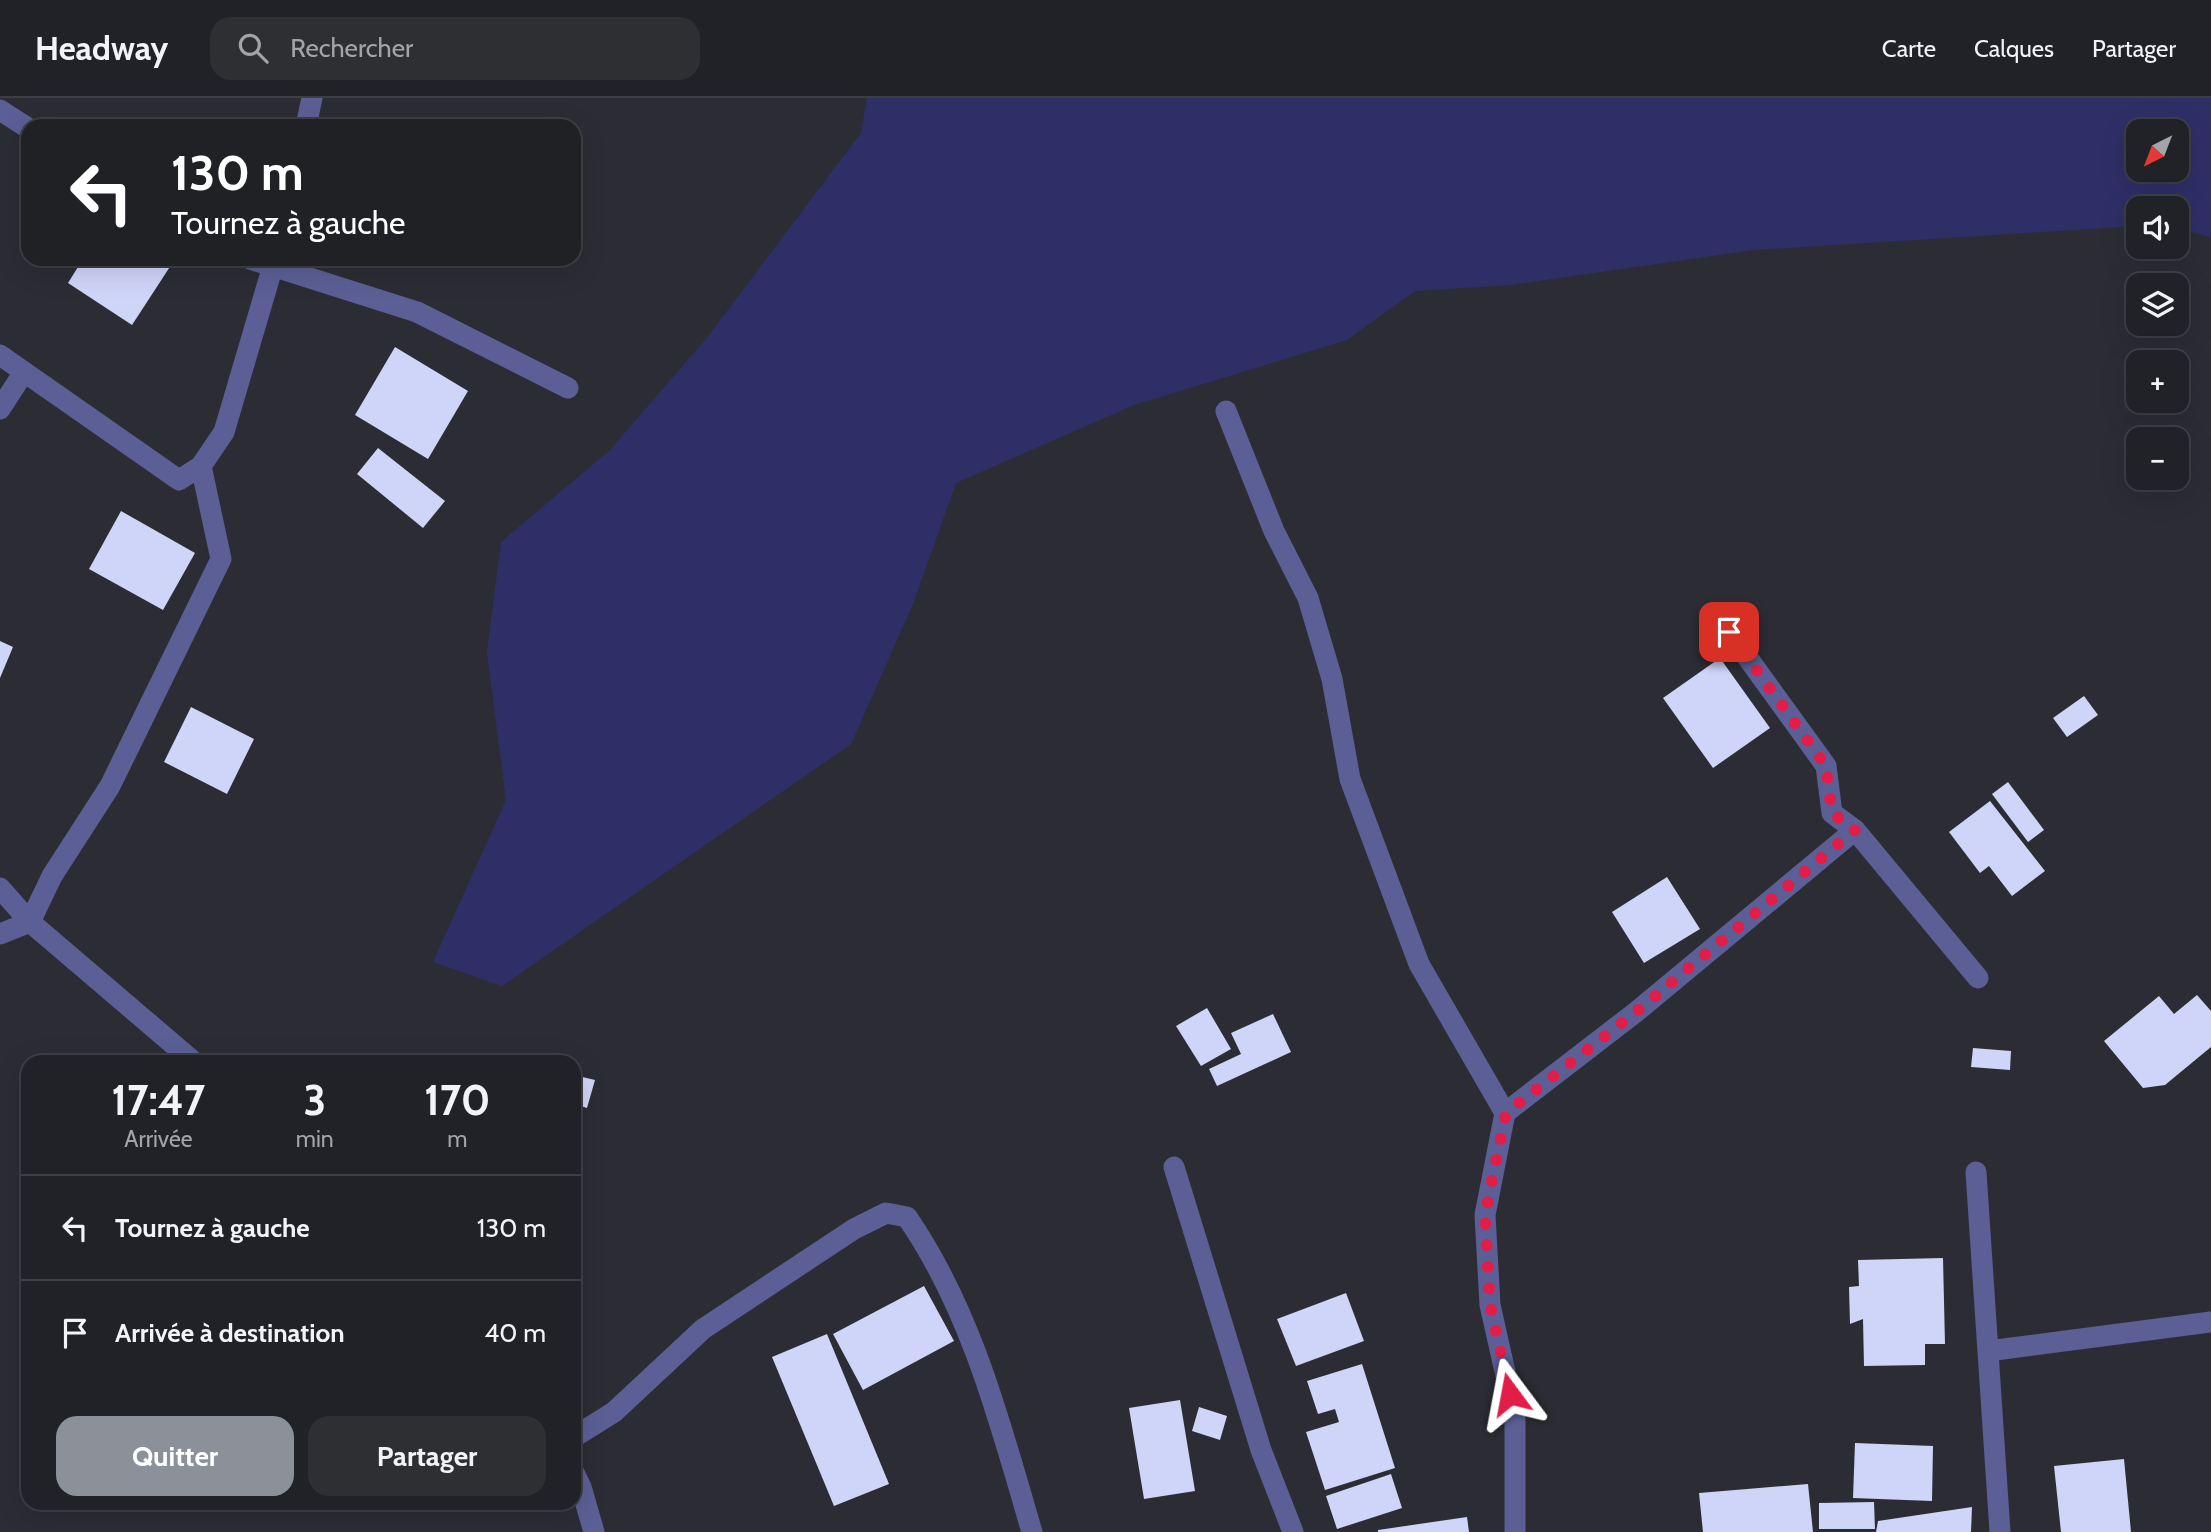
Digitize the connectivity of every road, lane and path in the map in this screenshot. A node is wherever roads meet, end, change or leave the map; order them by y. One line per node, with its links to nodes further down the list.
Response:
1 (312, 98): 3 (street)
2 (0, 110): 4 (street)
3 (308, 119)
4 (21, 124)
5 (273, 266): 12 (street)
6 (285, 266): 9 (street)
7 (0, 355): 8 (street)
8 (24, 372): 10 (street); 12 (street)
9 (568, 388)
10 (0, 410)
11 (1226, 411): 20 (street)
12 (201, 466): 16 (street)
13 (1729, 632): 14 (street)
14 (1855, 830): 18 (street); 20 (street)
15 (0, 888): 16 (street)
16 (30, 922): 17 (street); 19 (street)
17 (0, 934)
18 (1978, 978)
19 (186, 1055)
20 (1506, 1113): 30 (street)
21 (1174, 1167): 29 (street)
22 (1976, 1172): 24 (street)
23 (2211, 1322): 24 (street)
24 (1987, 1351): 31 (street)
25 (581, 1433): 28 (street)
26 (581, 1487): 27 (street)
27 (594, 1532)
28 (1032, 1532)
29 (1293, 1532)
30 (1515, 1532)
31 (2000, 1532)

